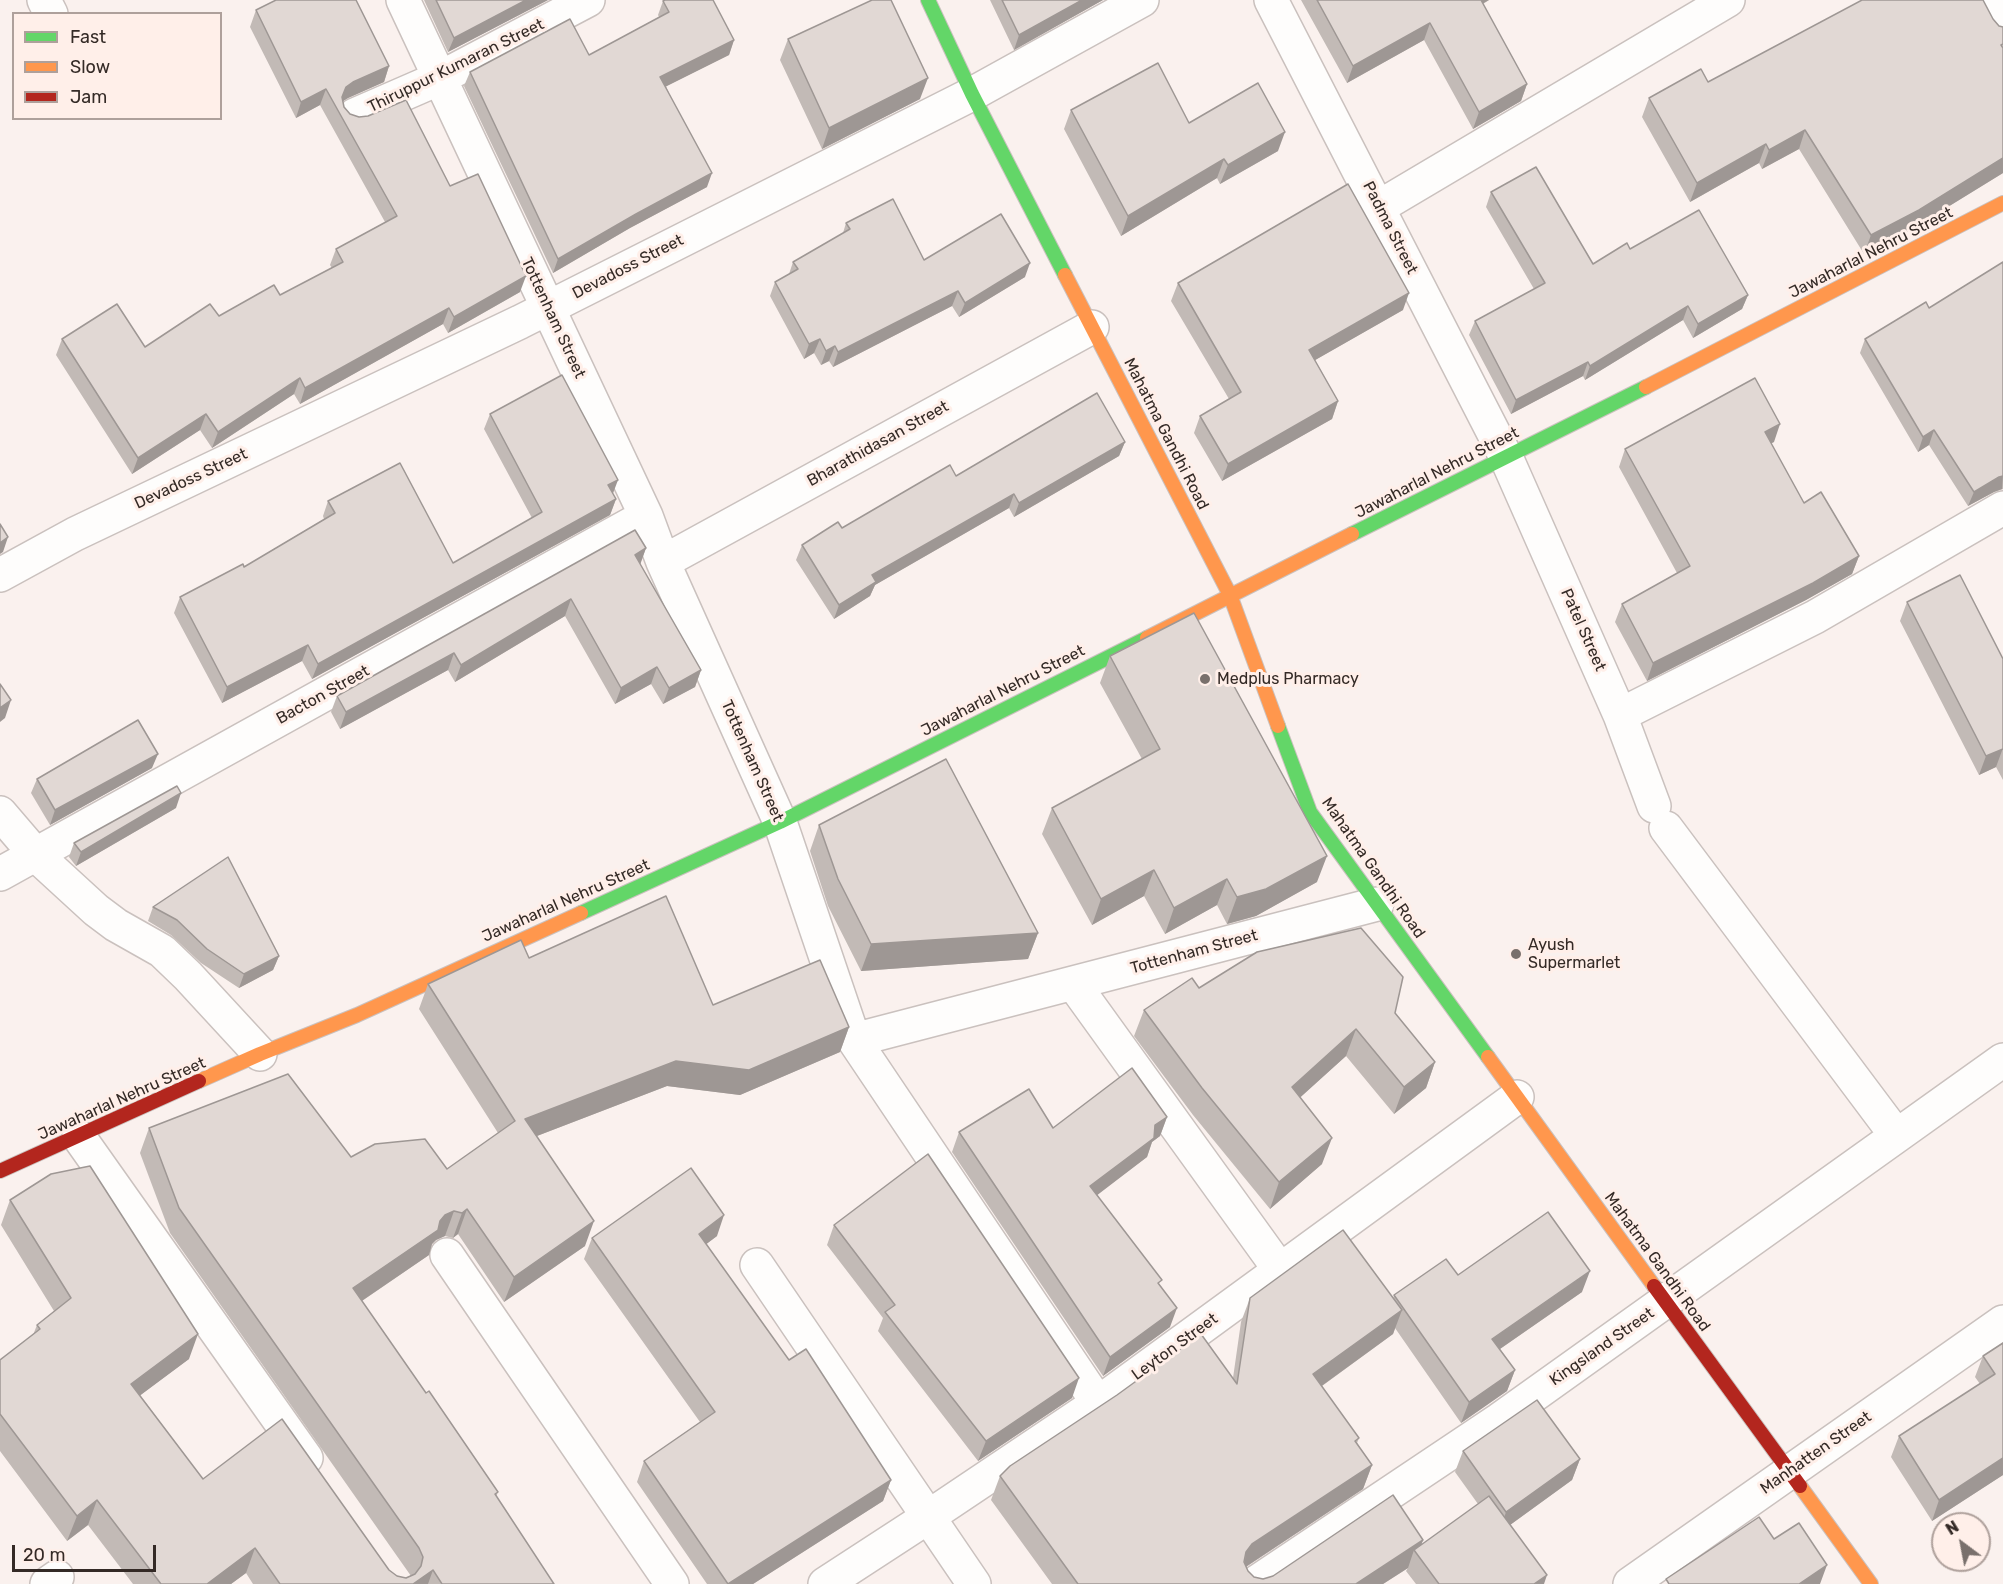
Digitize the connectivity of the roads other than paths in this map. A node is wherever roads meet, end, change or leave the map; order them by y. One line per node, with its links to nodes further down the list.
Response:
1 (404, 0): 9 (street, Tottenham Street)
2 (588, 0): 9 (street, Thiruppur Kumaran Street)
3 (928, 0): 10 (street, Mahatma Gandhi Road)
4 (1142, 0): 10 (street, Devadoss Street)
5 (1272, 0): 13 (street, Padma Street)
6 (1728, 0): 13 (street)
7 (1988, 0): 8 (street)
8 (2003, 29)
9 (440, 78): 11 (street, Thiruppur Kumaran Street); 14 (street, Tottenham Street)
10 (972, 94): 14 (street, Devadoss Street); 15 (street, Mahatma Gandhi Road)
11 (355, 115)
12 (2003, 204): 16 (street, Jawaharlal Nehru Street)
13 (1379, 207): 16 (street, Padma Street)
14 (548, 308): 18 (street, Tottenham Street); 20 (street, Devadoss Street)
15 (1092, 327): 19 (street, Bharathidasan Street); 21 (street, Mahatma Gandhi Road)
16 (1506, 457): 21 (street, Jawaharlal Nehru Street); 22 (street, Patel Street)
17 (2003, 508): 22 (street)
18 (646, 516): 19 (street, Tottenham Street); 25 (street, Bacton Street)
19 (663, 562): 24 (street, Tottenham Street)
20 (0, 575)
21 (1230, 595): 24 (street, Jawaharlal Nehru Street); 27 (street, Mahatma Gandhi Road)
22 (1620, 715): 33 (street, Patel Street)
23 (0, 813): 25 (street)
24 (780, 822): 29 (street, Tottenham Street); 30 (street, Jawaharlal Nehru Street)
25 (36, 855): 26 (street, Bacton Street); 30 (street)
26 (0, 874)
27 (1377, 904): 28 (street, Tottenham Street); 32 (street, Mahatma Gandhi Road)
28 (1073, 983): 29 (street, Tottenham Street); 38 (street)
29 (854, 1040): 41 (street)
30 (260, 1054): 34 (street, Jawaharlal Nehru Street)
31 (2003, 1060): 33 (street, Kingsland Street)
32 (1517, 1097): 38 (street, Leyton Street); 39 (street, Mahatma Gandhi Road)
33 (1896, 1135): 39 (street, Kingsland Street)
34 (79, 1137): 35 (street, Jawaharlal Nehru Street); 43 (street)
35 (0, 1171)
36 (447, 1255): 45 (street)
37 (757, 1265): 44 (street)
38 (1280, 1270): 41 (street, Leyton Street)
39 (1666, 1302): 42 (street, Mahatma Gandhi Road); 48 (street, Kingsland Street)
40 (2003, 1322): 42 (street, Manhatten Street)
41 (1098, 1403): 44 (street, Leyton Street)
42 (1788, 1472): 49 (street, Manhatten Street); 50 (street, Mahatma Gandhi Road)
43 (320, 1477)
44 (928, 1517): 46 (street, Leyton Street); 47 (street)
45 (672, 1584)
46 (825, 1584)
47 (974, 1584)
48 (1254, 1584)
49 (1630, 1584)
50 (1871, 1584)

